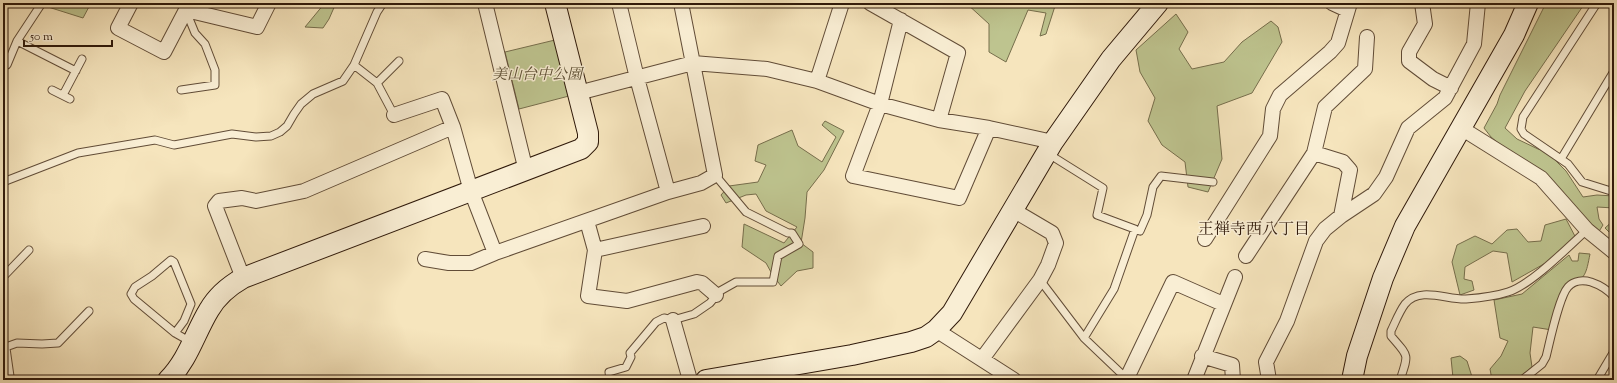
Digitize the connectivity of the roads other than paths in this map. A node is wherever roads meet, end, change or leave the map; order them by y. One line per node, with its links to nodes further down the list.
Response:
1 (42, 3): 21 (lane)
2 (131, 3): 18 (street)
3 (268, 3): 18 (street)
4 (383, 3): 26 (lane)
5 (484, 3): 47 (street)
6 (555, 3): 35 (street)
7 (619, 3): 29 (street)
8 (681, 3): 24 (street)
9 (842, 3): 30 (street)
10 (870, 3): 19 (street)
11 (1158, 3): 44 (street)
12 (1332, 3): 17 (street)
13 (1422, 3): 32 (street)
14 (1478, 3): 32 (street)
15 (1528, 3): 43 (street)
16 (1597, 3): 46 (lane)
17 (1349, 6): 60 (street)
18 (186, 10): 34 (lane)
19 (901, 20): 38 (street); 40 (street)
20 (1367, 36): 45 (street)
21 (17, 41): 25 (lane); 27 (lane)
22 (82, 59): 27 (lane)
23 (399, 61): 31 (lane)
24 (694, 63): 29 (street); 30 (street); 48 (street)
25 (3, 64)
26 (354, 65): 31 (lane); 49 (lane)
27 (76, 71): 36 (lane)
28 (1614, 72): 46 (lane)
29 (637, 78): 35 (street); 52 (street)
30 (817, 81): 38 (street)
31 (376, 83): 39 (lane)
32 (1451, 88): 55 (street)
33 (52, 90): 36 (lane)
34 (181, 90)
35 (578, 93): 47 (street)
36 (63, 95): 37 (lane)
37 (70, 99)
38 (880, 104): 40 (street); 42 (street)
39 (394, 115): 41 (street)
40 (939, 120): 42 (street)
41 (453, 127): 51 (street); 69 (street)
42 (989, 128): 44 (street)
43 (1461, 128): 59 (street); 95 (street)
44 (1050, 148): 54 (street); 58 (lane)
45 (1314, 153): 55 (street); 65 (street)
46 (1561, 159): 53 (lane)
47 (526, 171): 51 (street)
48 (715, 175): 52 (street); 71 (lane)
49 (3, 182)
50 (1213, 182): 58 (lane)
51 (472, 191): 64 (street); 69 (street)
52 (668, 192): 56 (street)
53 (1614, 192)
54 (1013, 210): 70 (street); 76 (street)
55 (1341, 216): 94 (street)
56 (587, 220): 62 (street); 64 (street)
57 (703, 226): 62 (street)
58 (1135, 229): 78 (lane)
59 (1586, 230): 63 (street); 96 (lane)
60 (1205, 239)
61 (29, 250): 67 (lane)
62 (595, 250): 71 (street)
63 (1614, 252)
64 (495, 253): 66 (street)
65 (1246, 256)
66 (425, 259)
67 (3, 277)
68 (1235, 277): 73 (street)
69 (243, 278): 79 (street)
70 (1040, 280): 78 (lane); 84 (street)
71 (716, 295): 75 (lane)
72 (1614, 297): 97 (lane)
73 (1224, 304): 83 (street); 91 (street)
74 (89, 311): 80 (lane)
75 (673, 320): 87 (lane); 88 (street)
76 (936, 330): 84 (street); 89 (street)
77 (175, 333): 77 (lane); 79 (lane)
78 (1084, 338): 91 (lane)
79 (193, 344): 86 (street)
80 (3, 348)
81 (1614, 348): 98 (lane)
82 (3, 353): 85 (street)
83 (1202, 356): 92 (street); 93 (street)
84 (982, 359): 90 (street)
85 (7, 380)
86 (168, 380)
87 (610, 380)
88 (690, 380)
89 (706, 380)
90 (1014, 380)
91 (1126, 380)
92 (1194, 380)
93 (1233, 380)
94 (1269, 380)
95 (1352, 380)
96 (1400, 380)
97 (1522, 380)
98 (1597, 380)

